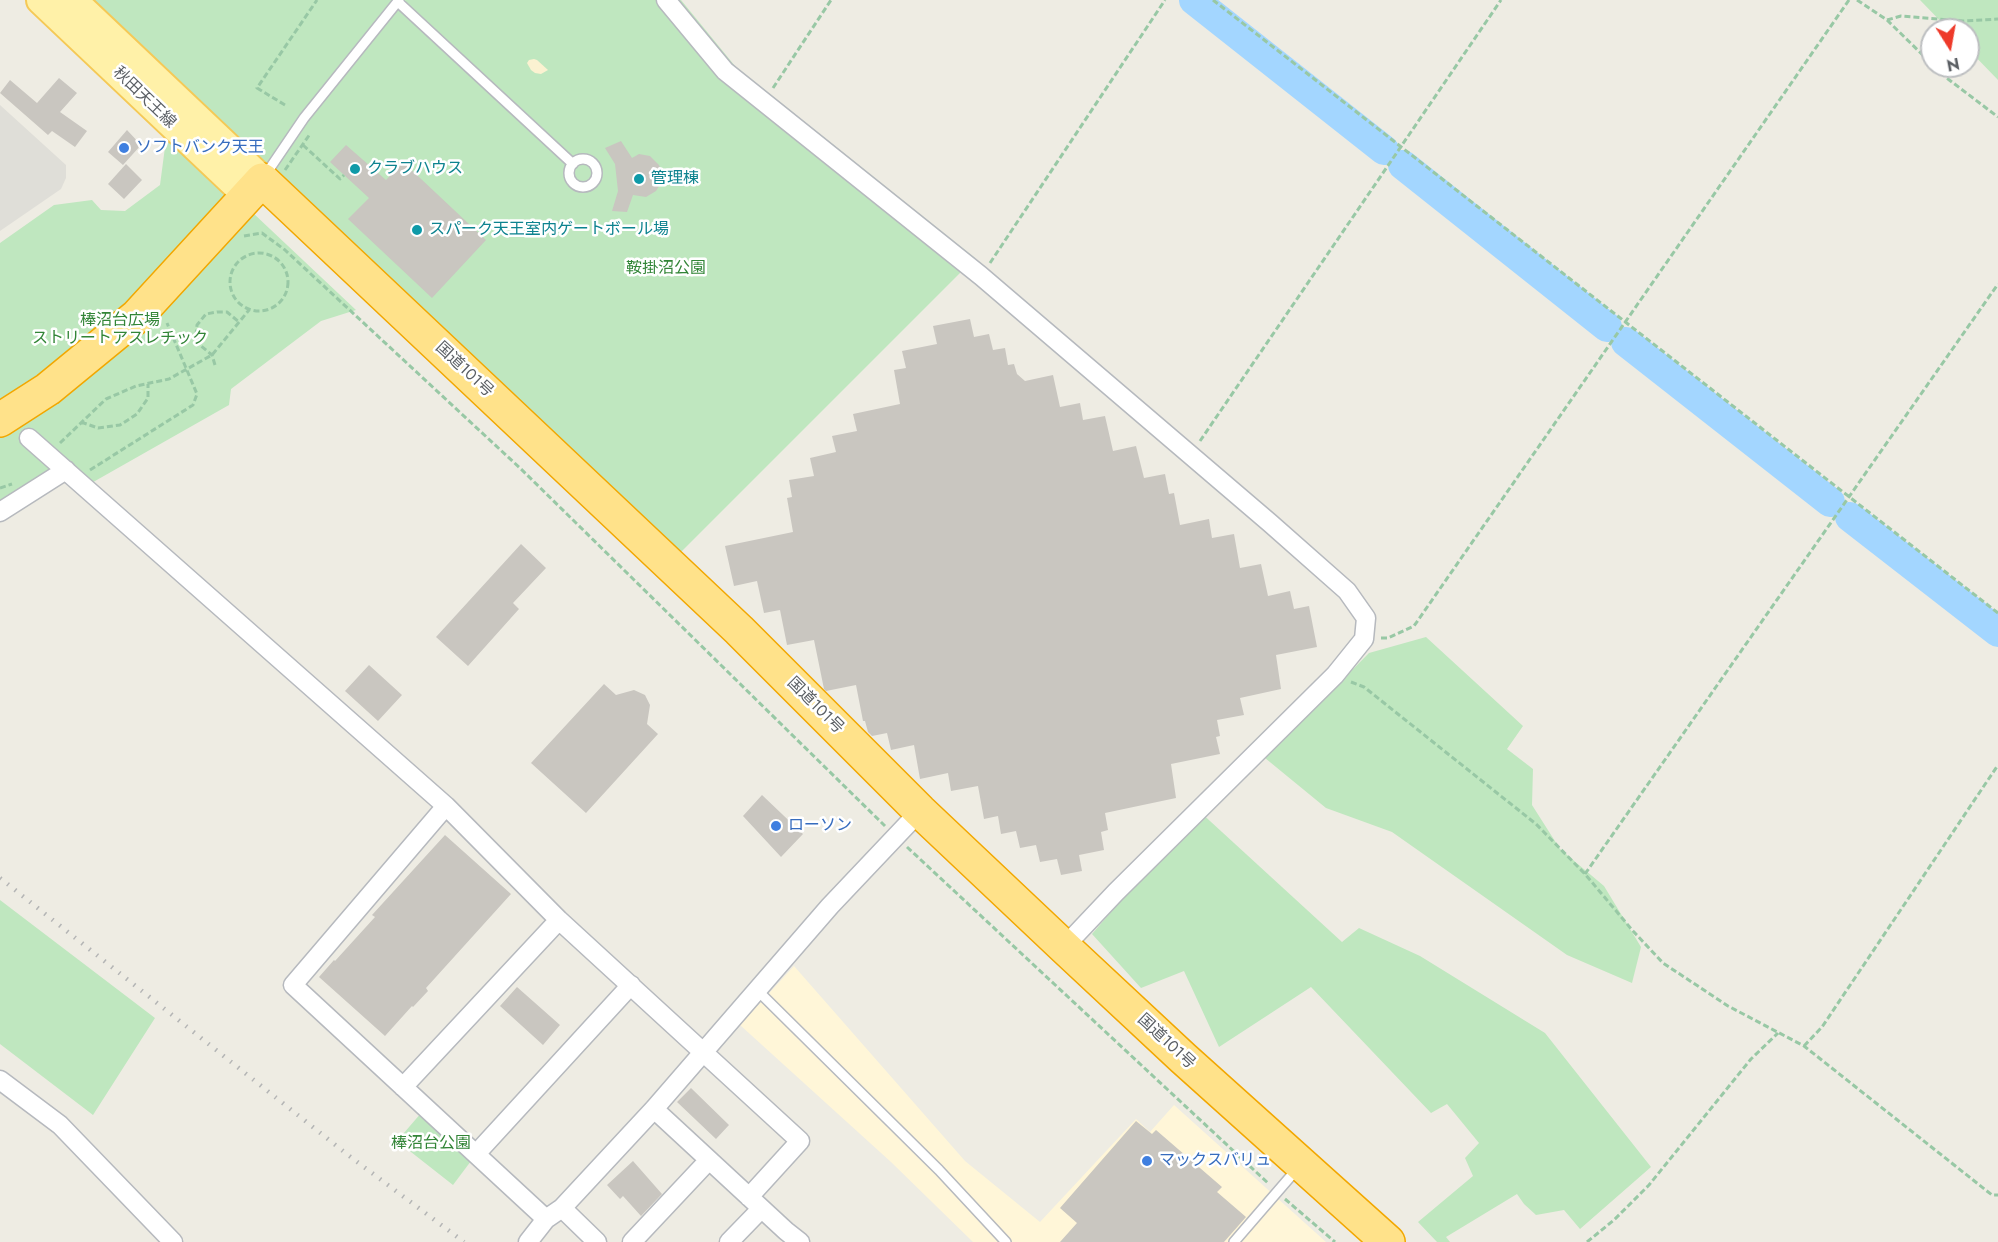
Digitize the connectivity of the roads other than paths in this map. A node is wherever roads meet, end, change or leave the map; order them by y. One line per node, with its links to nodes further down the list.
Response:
1 (41, 0): 6 (main road, 秋田天王線)
2 (72, 0): 6 (main road, 秋田天王線)
3 (666, 0): 14 (street)
4 (398, 1): 5 (lane); 6 (lane)
5 (573, 164)
6 (254, 188): 7 (highway); 12 (highway, 国道101号)
7 (0, 420)
8 (29, 438): 9 (street)
9 (71, 475): 10 (street); 11 (street)
10 (0, 512)
11 (446, 806): 13 (street); 19 (street)
12 (906, 825): 14 (highway, 国道101号); 16 (street); 23 (highway, 国道101号)
13 (560, 920): 15 (street); 19 (street)
14 (1064, 947): 23 (highway, 国道101号)
15 (631, 985): 17 (street); 21 (street)
16 (756, 989): 17 (street); 33 (lane)
17 (704, 1052): 20 (street); 24 (street)
18 (0, 1080): 28 (street)
19 (403, 1087): 21 (street)
20 (654, 1109): 22 (street); 25 (street)
21 (476, 1154): 26 (street)
22 (709, 1160): 24 (street); 31 (street)
23 (1288, 1179): 34 (lane); 35 (highway, 国道101号); 36 (highway, 国道101号)
24 (755, 1203): 27 (street); 32 (street)
25 (562, 1208): 26 (street); 30 (street)
26 (546, 1219): 29 (street)
27 (787, 1238)
28 (173, 1242)
29 (528, 1242)
30 (597, 1242)
31 (632, 1242)
32 (729, 1242)
33 (1006, 1242)
34 (1234, 1242)
35 (1358, 1242)
36 (1388, 1242)

